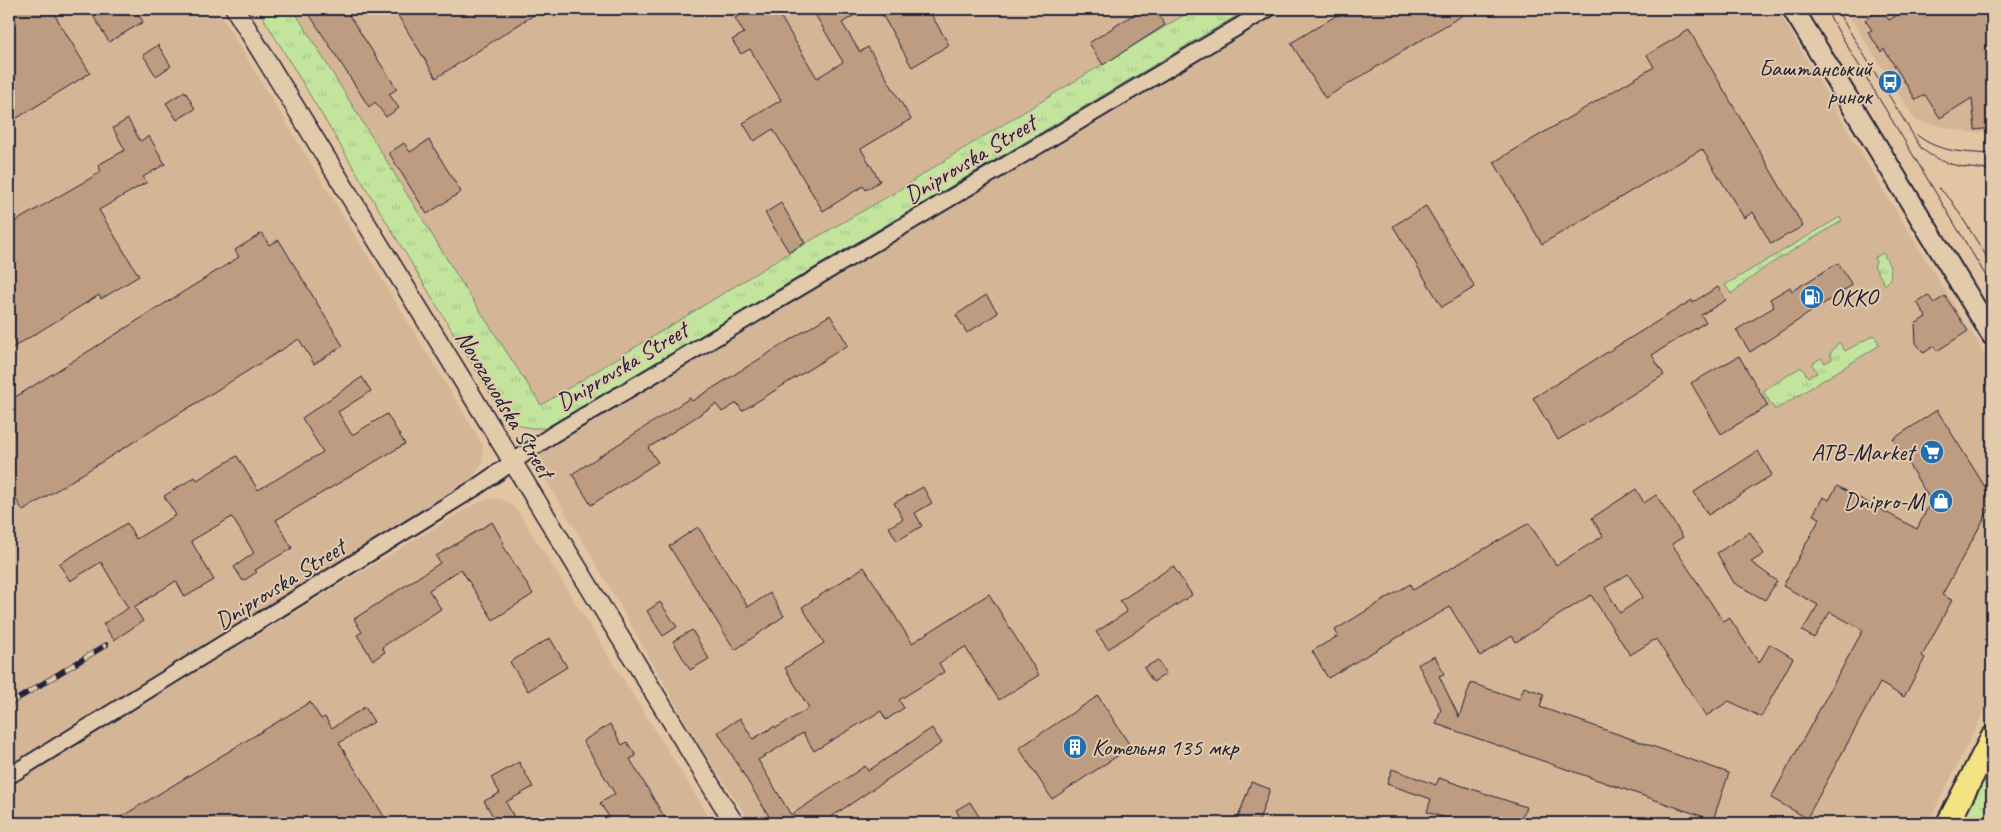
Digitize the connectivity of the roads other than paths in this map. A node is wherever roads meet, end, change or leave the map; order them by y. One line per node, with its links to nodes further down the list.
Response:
1 (235, 9): 5 (street, Novozavodska Street)
2 (1268, 9): 5 (street, Dniprovska Street)
3 (1793, 9): 4 (main road)
4 (1992, 335)
5 (514, 462): 7 (street, Dniprovska Street); 8 (street, Novozavodska Street)
6 (1992, 738): 9 (main road)
7 (9, 776)
8 (734, 823)
9 (1948, 823)

